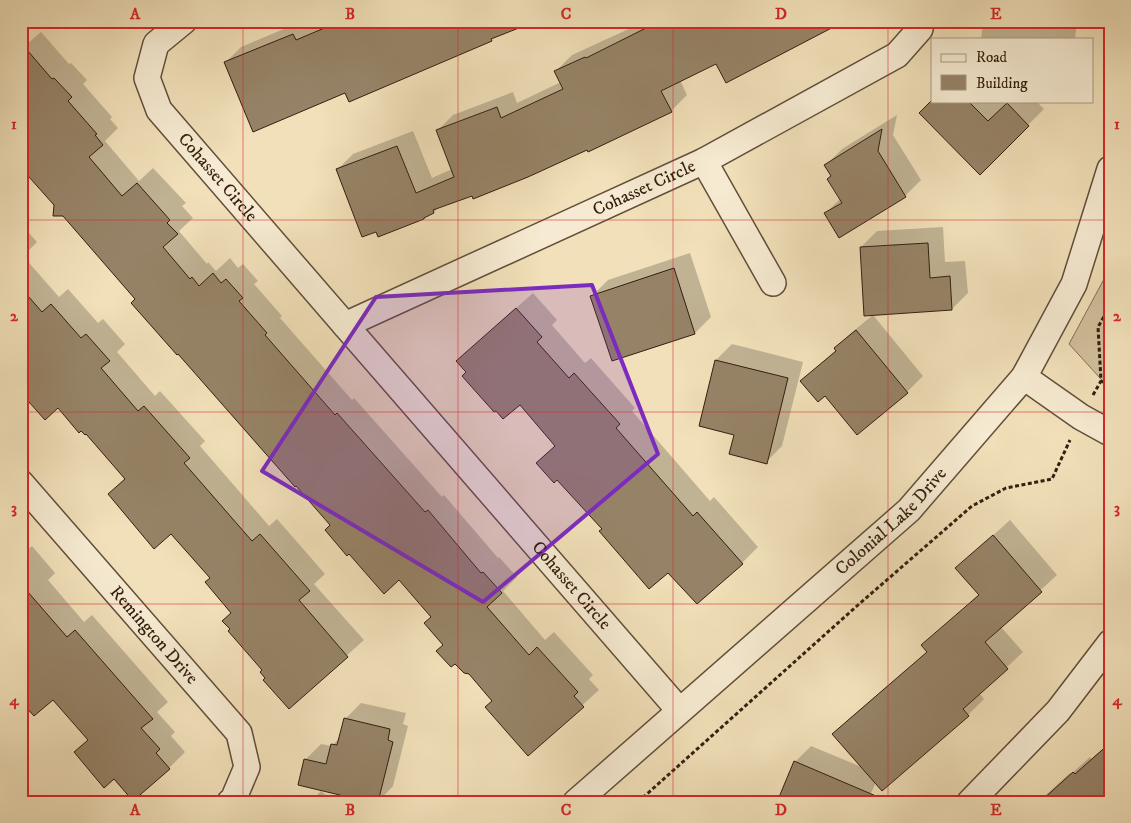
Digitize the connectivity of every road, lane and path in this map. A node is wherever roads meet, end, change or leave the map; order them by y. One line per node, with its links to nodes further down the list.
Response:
1 (184, 21): 7 (street, Cohasset Circle)
2 (921, 21): 3 (street, Cohasset Circle)
3 (704, 161): 5 (street); 7 (street, Cohasset Circle)
4 (1110, 169): 8 (street, Colonial Lake Drive)
5 (773, 283)
6 (1110, 306): 9 (path)
7 (344, 325): 15 (street, Cohasset Circle)
8 (1024, 377): 11 (street); 15 (street, Colonial Lake Drive)
9 (1101, 381): 10 (path); 11 (path)
10 (1110, 386)
11 (1081, 417): 12 (street); 18 (path)
12 (1110, 433)
13 (21, 484): 16 (street, Remington Drive)
14 (1110, 643): 19 (street)
15 (680, 710): 17 (street, Colonial Lake Drive)
16 (230, 802)
17 (576, 802)
18 (638, 802)
19 (970, 802)

